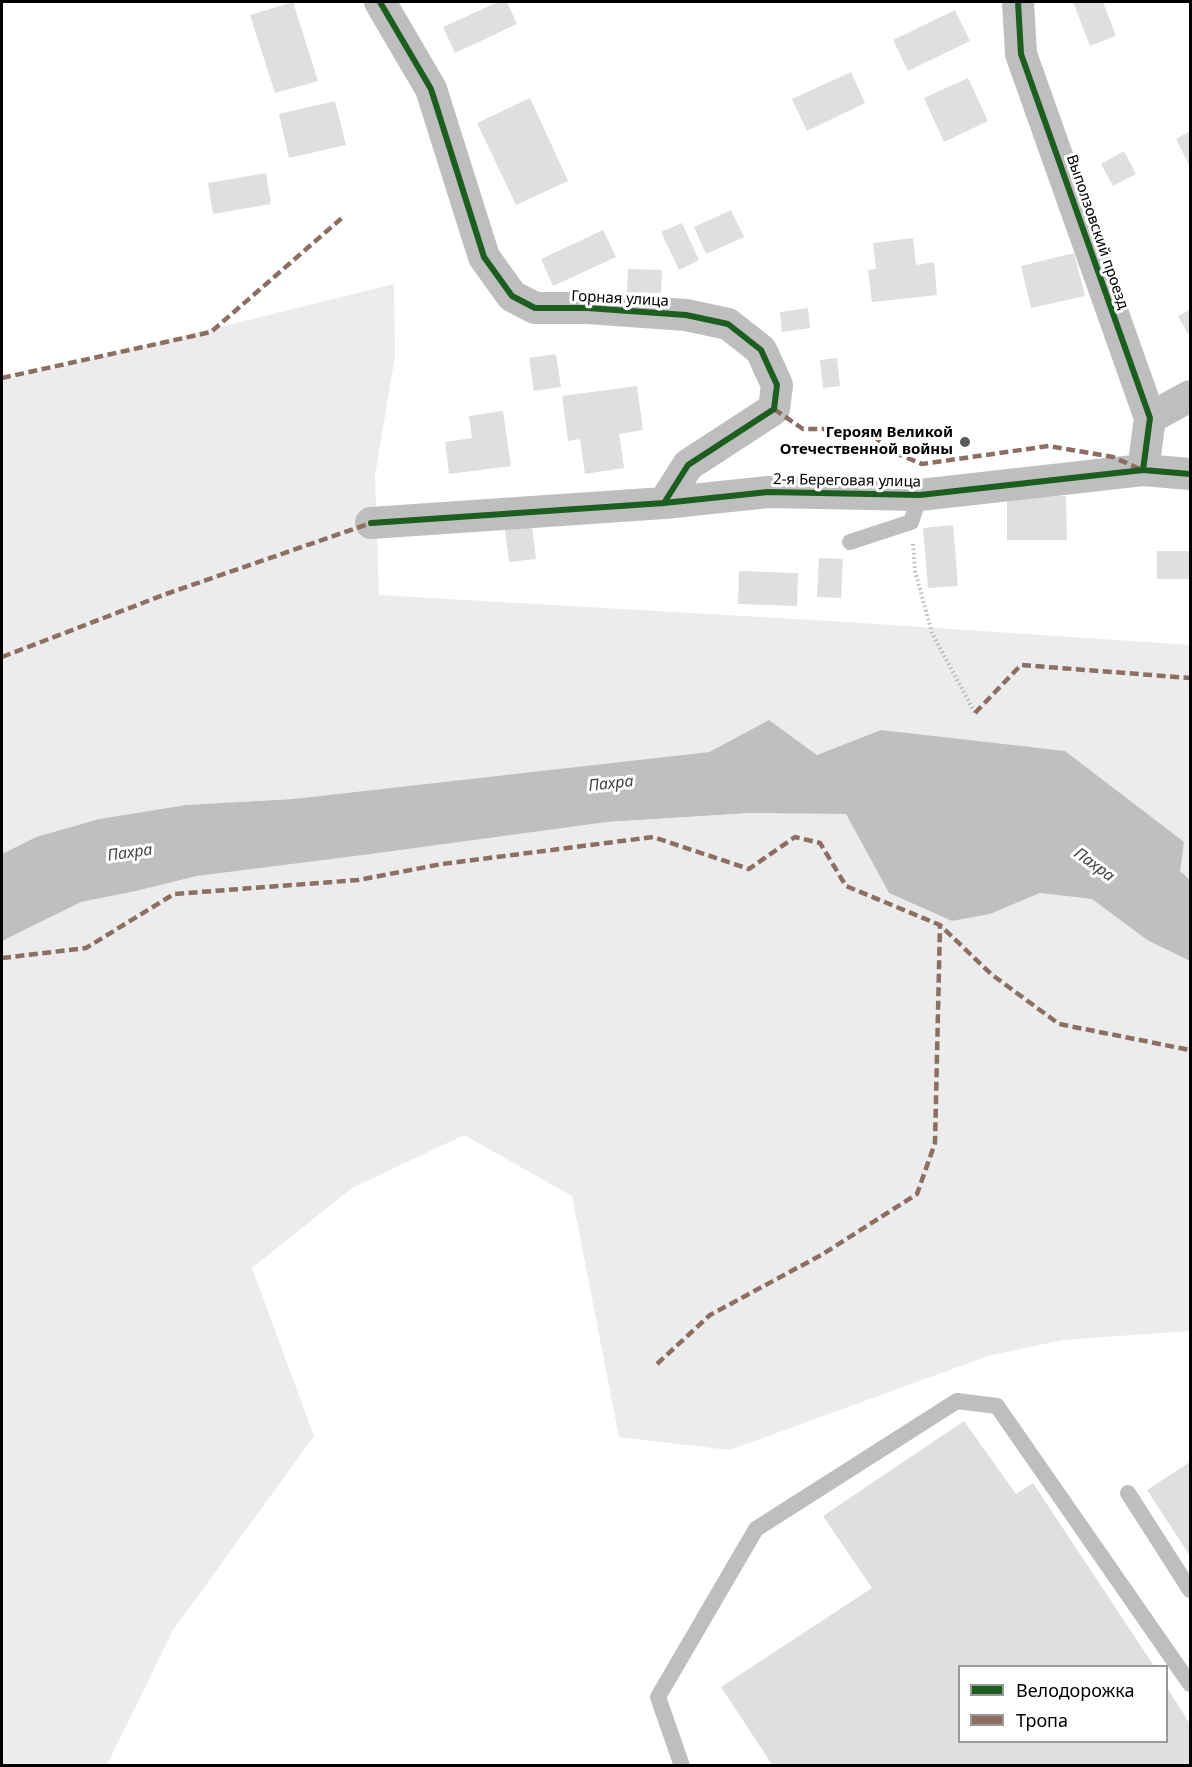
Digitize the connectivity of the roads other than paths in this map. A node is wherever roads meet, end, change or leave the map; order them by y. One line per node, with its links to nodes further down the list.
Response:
1 (380, 2): 8 (street, Горная улица)
2 (1018, 2): 4 (street, Выползовский проезд)
3 (1191, 396): 4 (street)
4 (1150, 418): 5 (street, Выползовский проезд)
5 (1143, 470): 6 (street, 2-я Береговая улица); 7 (street, 2-я Береговая улица)
6 (1191, 474)
7 (920, 495): 8 (street, 2-я Береговая улица); 10 (lane)
8 (664, 503): 9 (street, 2-я Береговая улица)
9 (371, 523)
10 (850, 542)
11 (1128, 1493): 12 (lane)
12 (1191, 1590)
13 (1191, 1684): 14 (lane)
14 (682, 1766)

